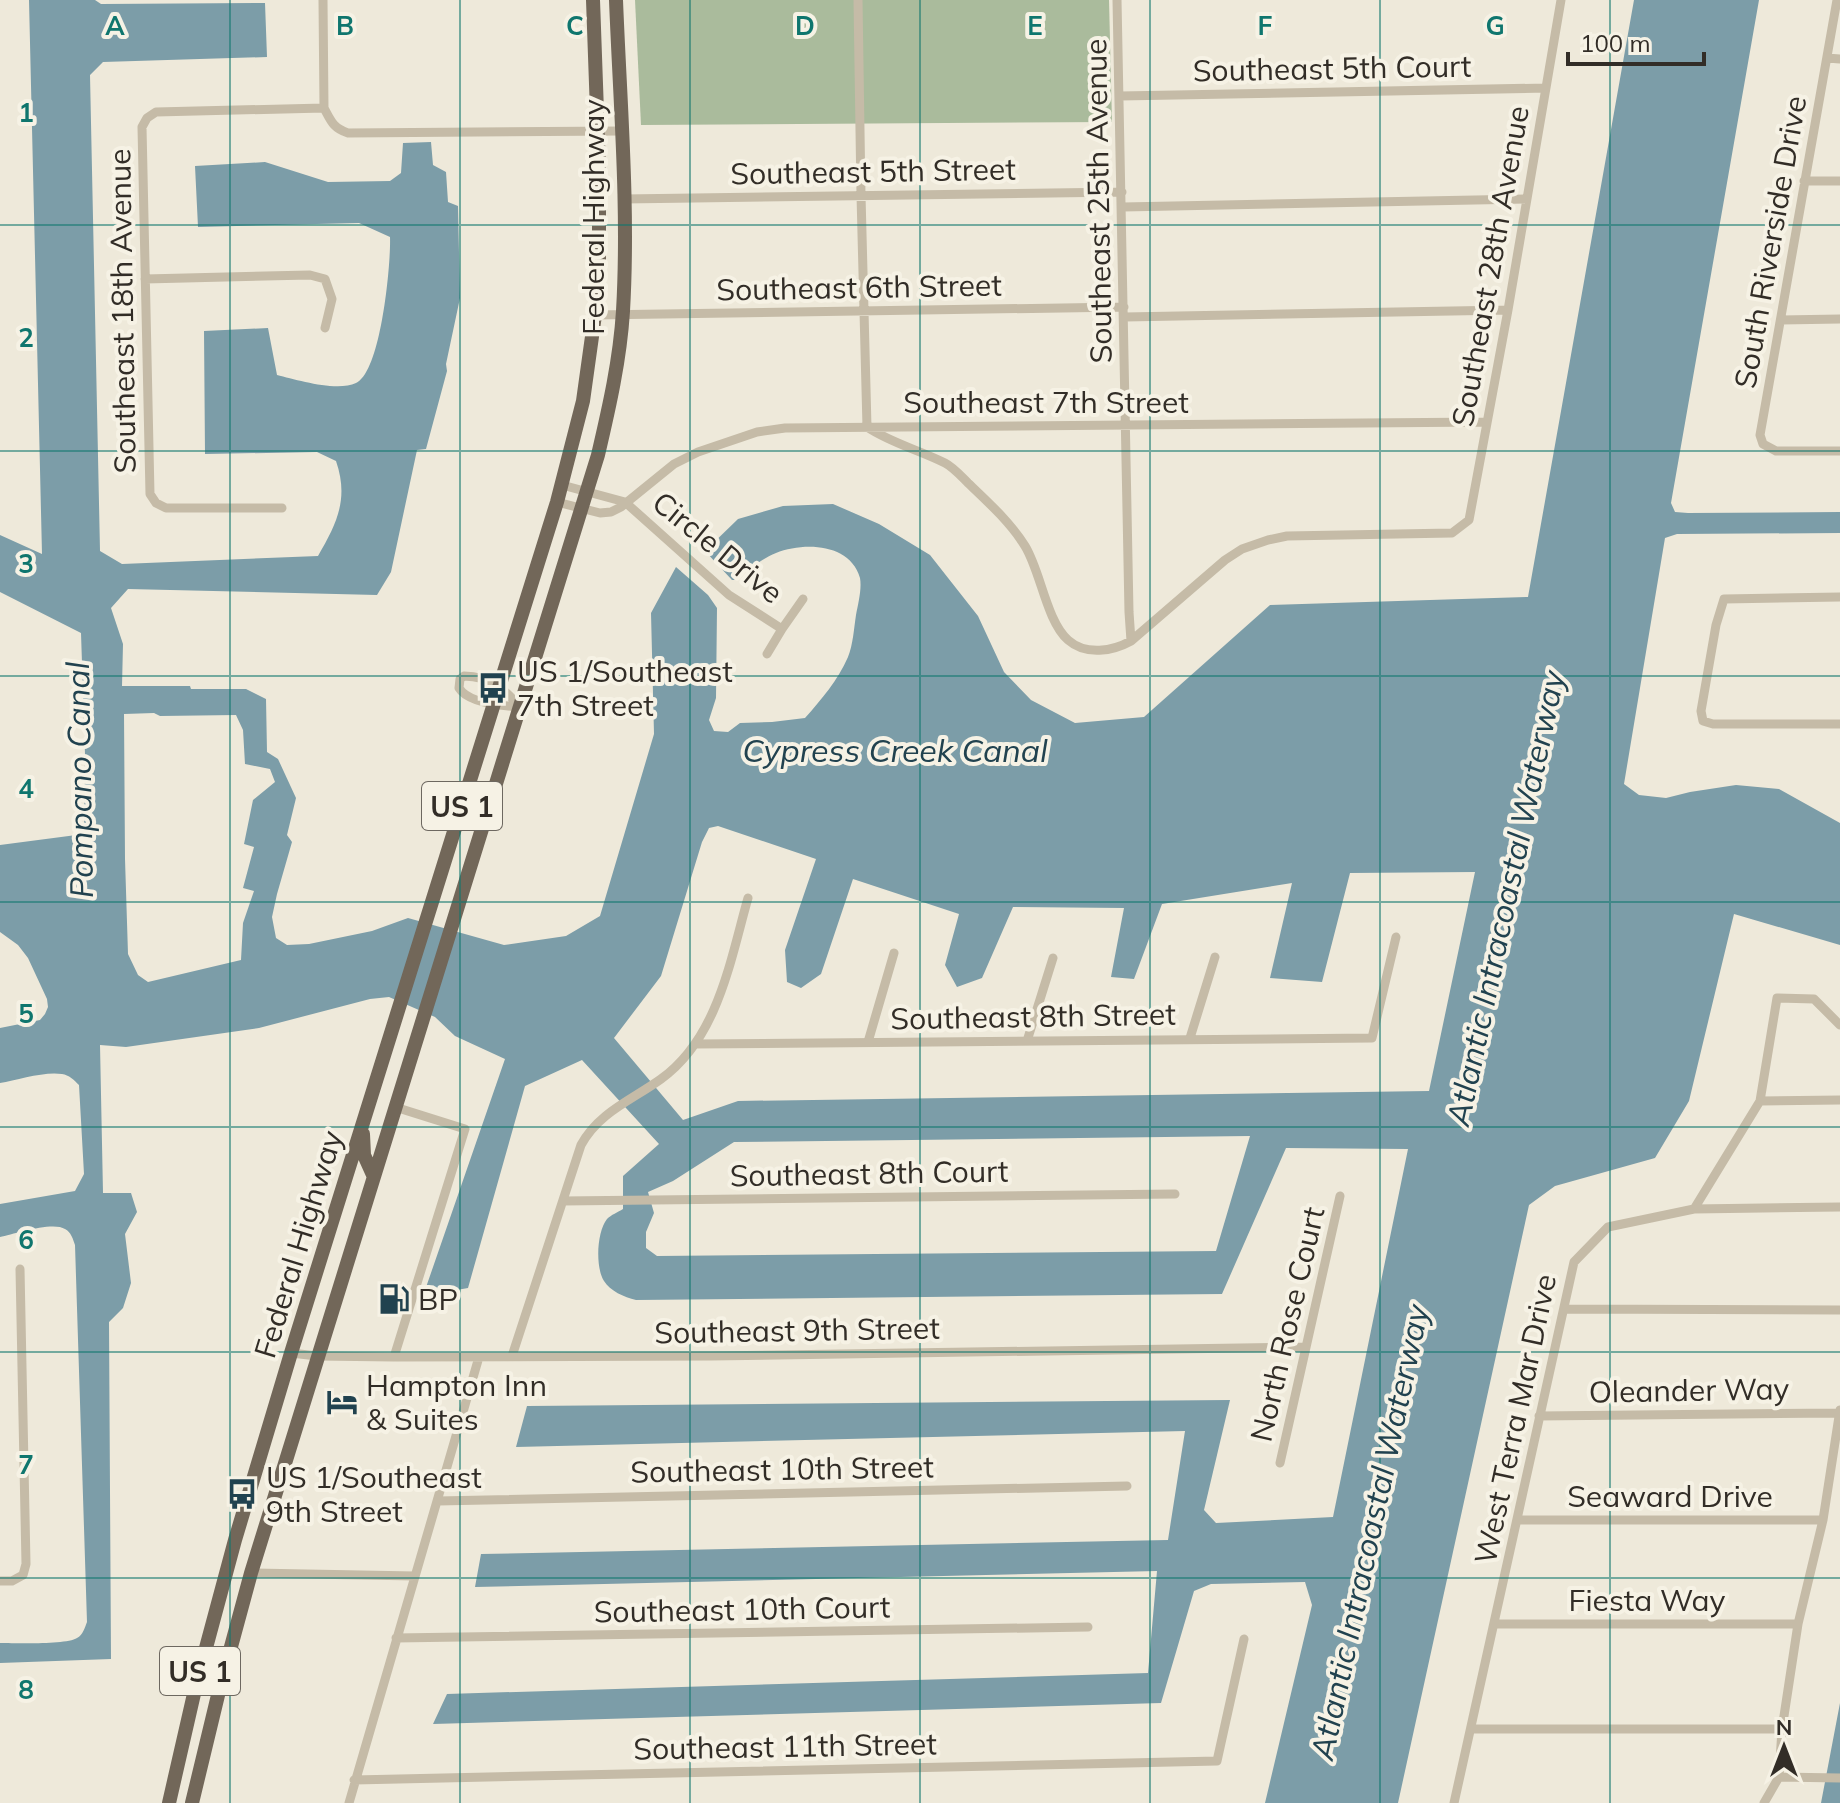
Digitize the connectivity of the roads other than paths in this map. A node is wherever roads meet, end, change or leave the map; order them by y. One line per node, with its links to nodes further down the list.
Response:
1 (323, 0): 12 (street)
2 (593, 0): 13 (main road, Federal Highway / US 1)
3 (616, 0): 14 (main road, Federal Highway / US 1)
4 (858, 0): 18 (street)
5 (1117, 0): 11 (street, Southeast 25th Avenue)
6 (1561, 0): 10 (street, Southeast 28th Avenue)
7 (1837, 0): 8 (street, South Riverside Drive)
8 (1827, 58): 9 (street); 15 (street, South Riverside Drive)
9 (1840, 59)
10 (1546, 88): 11 (street, Southeast 5th Court); 20 (street, Southeast 28th Avenue)
11 (1120, 96): 17 (street, Southeast 25th Avenue)
12 (324, 108): 13 (street); 22 (street, Southeast 18th Avenue)
13 (598, 130): 14 (street); 27 (main road, Federal Highway / US 1)
14 (621, 131): 19 (main road, Federal Highway / US 1)
15 (1804, 181): 16 (street); 29 (street, South Riverside Drive)
16 (1840, 181)
17 (1122, 192): 18 (street, Southeast 5th Street); 21 (street, Southeast 25th Avenue)
18 (861, 195): 19 (street, Southeast 5th Street); 24 (street)
19 (624, 199): 26 (main road, Federal Highway / US 1)
20 (1527, 199): 21 (street); 23 (street, Southeast 28th Avenue)
21 (1123, 207): 25 (street, Southeast 25th Avenue)
22 (145, 279): 30 (street); 39 (street, Southeast 18th Avenue)
23 (1508, 310): 25 (street, Southeast 6th Street); 31 (street, Southeast 28th Avenue)
24 (864, 311): 25 (street, Southeast 6th Street); 26 (street, Southeast 6th Street); 33 (street)
25 (1124, 312): 32 (street, Southeast 25th Avenue)
26 (623, 314): 27 (street, Southeast 6th Street); 36 (main road, Federal Highway / US 1)
27 (595, 315): 35 (main road, Federal Highway / US 1)
28 (1840, 319): 29 (street)
29 (1781, 320): 34 (street, South Riverside Drive)
30 (325, 328)
31 (1487, 422): 32 (street, Southeast 7th Street); 44 (street, Southeast 28th Avenue)
32 (1126, 425): 33 (street, Southeast 7th Street); 44 (street, Southeast 25th Avenue)
33 (867, 427): 38 (street, Southeast 7th Street); 44 (street)
34 (1840, 451)
35 (562, 485): 36 (street); 37 (main road, Federal Highway / US 1)
36 (587, 492): 38 (street); 40 (main road, Federal Highway / US 1)
37 (557, 502): 40 (street, Southeast 7th Street); 46 (main road, Federal Highway / US 1)
38 (625, 502): 40 (street, Southeast 7th Street); 43 (street, Circle Drive)
39 (282, 508)
40 (582, 509): 48 (main road, Federal Highway / US 1)
41 (1840, 597): 49 (street)
42 (803, 599): 43 (street, Circle Drive)
43 (782, 629): 45 (street, Circle Drive)
44 (1131, 641)
45 (767, 654)
46 (500, 685): 47 (main road, Federal Highway / US 1); 47 (street); 48 (street)
47 (494, 705): 48 (street); 63 (main road, Federal Highway / US 1)
48 (520, 707): 62 (main road, Federal Highway / US 1)
49 (1840, 724)
50 (748, 898): 59 (street)
51 (1396, 937): 56 (street, Southeast 8th Street)
52 (894, 953): 58 (street)
53 (1215, 957): 56 (street)
54 (1053, 958): 57 (street)
55 (1840, 1025): 61 (street)
56 (1190, 1038): 57 (street, Southeast 8th Street)
57 (1027, 1041): 58 (street, Southeast 8th Street)
58 (868, 1042): 59 (street, Southeast 8th Street)
59 (695, 1044): 68 (street)
60 (1840, 1100): 61 (street)
61 (1760, 1101): 71 (street)
62 (395, 1107): 65 (main road, Federal Highway / US 1); 79 (street)
63 (362, 1125): 64 (main road, Federal Highway / US 1); 65 (main road)
64 (350, 1164): 69 (main road); 76 (main road, Federal Highway / US 1)
65 (373, 1175): 69 (main road, Federal Highway / US 1)
66 (1175, 1194): 68 (street, Southeast 8th Court)
67 (1340, 1196): 75 (street, North Rose Court)
68 (563, 1201): 78 (street)
69 (363, 1207): 77 (main road, Federal Highway / US 1)
70 (1840, 1207): 71 (street, West Terra Mar Drive)
71 (1694, 1209): 73 (street, West Terra Mar Drive)
72 (20, 1269): 91 (street)
73 (1564, 1309): 74 (street); 82 (street, West Terra Mar Drive)
74 (1840, 1310)
75 (1305, 1347): 78 (street, Southeast 9th Street); 83 (street, North Rose Court)
76 (291, 1353): 77 (street, Southeast 9th Street); 88 (main road, Federal Highway / US 1)
77 (317, 1356): 79 (street, Southeast 9th Street); 89 (main road, Federal Highway / US 1)
78 (512, 1356): 80 (street, Southeast 9th Street)
79 (394, 1357): 80 (street, Southeast 9th Street)
80 (479, 1357): 85 (street)
81 (1840, 1412): 82 (street, Oleander Way); 87 (street)
82 (1539, 1416): 86 (street, West Terra Mar Drive)
83 (1280, 1463)
84 (1127, 1486): 85 (street, Southeast 10th Street)
85 (438, 1501): 90 (street)
86 (1517, 1520): 87 (street, Seaward Drive); 94 (street, West Terra Mar Drive)
87 (1823, 1520): 95 (street)
88 (235, 1540): 89 (main road); 92 (main road, Federal Highway / US 1)
89 (251, 1573): 90 (street); 93 (main road, Federal Highway / US 1)
90 (415, 1576): 97 (street)
91 (0, 1581)
92 (222, 1584): 93 (main road); 104 (main road, Federal Highway / US 1)
93 (237, 1621): 105 (main road, Federal Highway / US 1)
94 (1495, 1624): 95 (street, Fiesta Way); 99 (street, West Terra Mar Drive)
95 (1798, 1624): 100 (street)
96 (1088, 1627): 97 (street, Southeast 10th Court)
97 (396, 1638): 103 (street)
98 (1244, 1639): 103 (street, Southeast 11th Street)
99 (1472, 1729): 100 (street); 107 (street, West Terra Mar Drive)
100 (1782, 1729): 101 (street)
101 (1779, 1777): 102 (street); 108 (street)
102 (1840, 1778)
103 (354, 1780): 106 (street)
104 (169, 1803)
105 (192, 1803)
106 (349, 1803)
107 (1454, 1803)
108 (1764, 1803)

